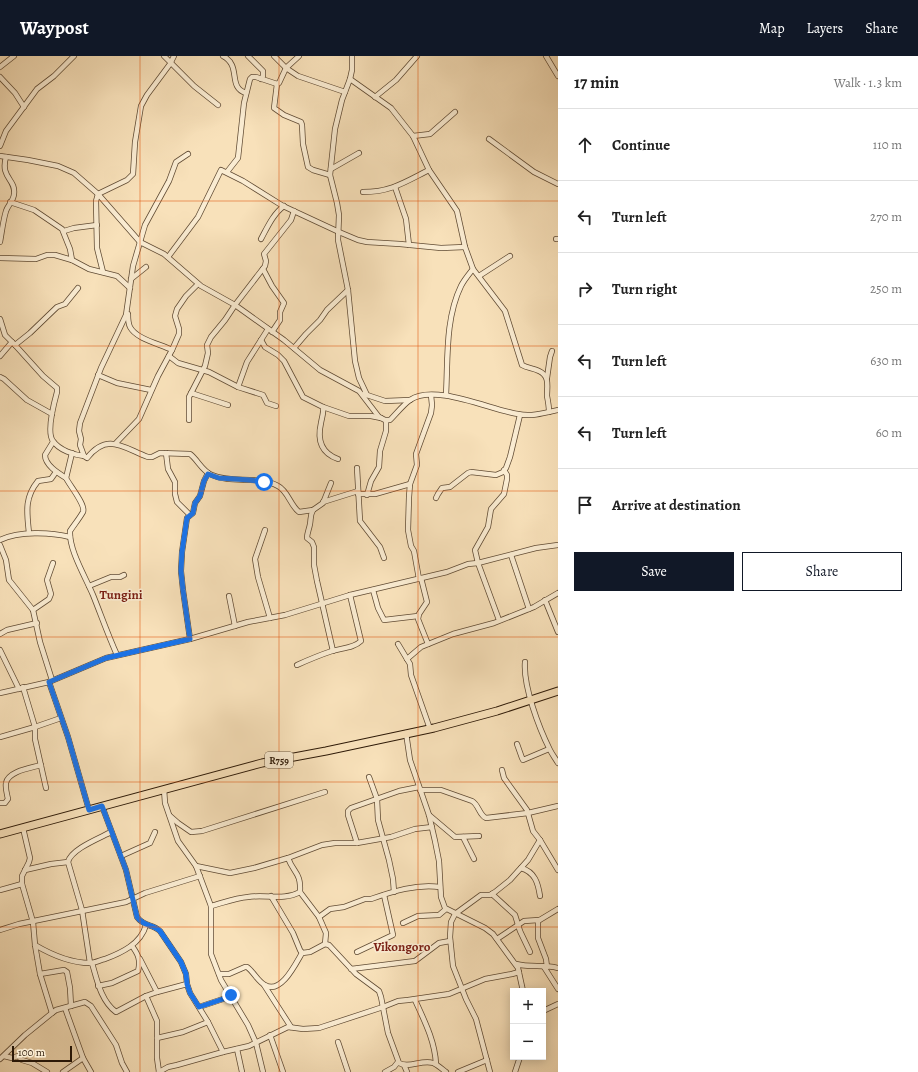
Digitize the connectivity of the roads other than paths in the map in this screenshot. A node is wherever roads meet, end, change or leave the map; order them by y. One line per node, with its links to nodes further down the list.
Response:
1 (14, 56): 13 (street)
2 (74, 56): 24 (street)
3 (164, 56): 12 (street)
4 (174, 56): 12 (street)
5 (223, 56): 21 (street)
6 (248, 56): 17 (street)
7 (274, 56): 14 (street)
8 (299, 56): 14 (street)
9 (352, 56): 18 (street)
10 (546, 56): 15 (street)
11 (414, 57): 22 (street)
12 (170, 64): 23 (street); 40 (street)
13 (0, 67)
14 (286, 68): 19 (street); 20 (street)
15 (558, 76)
16 (0, 77): 24 (street)
17 (261, 79): 19 (street); 21 (street)
18 (350, 79): 20 (street); 22 (street)
19 (276, 84): 36 (street)
20 (345, 92): 33 (street)
21 (246, 93): 35 (street)
22 (375, 97): 26 (street)
23 (218, 105)
24 (24, 107): 28 (street)
25 (455, 112): 26 (street)
26 (413, 136): 34 (street)
27 (489, 139): 37 (street)
28 (0, 146)
29 (359, 153): 33 (street)
30 (188, 154): 51 (street)
31 (0, 156): 32 (street)
32 (6, 157): 40 (street); 41 (street)
33 (331, 169): 36 (street)
34 (429, 170): 38 (street); 53 (street)
35 (227, 172): 42 (street); 55 (street)
36 (330, 175): 48 (street)
37 (558, 184)
38 (395, 187): 39 (street); 52 (street)
39 (363, 192)
40 (98, 194): 46 (street); 51 (street)
41 (10, 202): 47 (street); 50 (street)
42 (278, 203): 43 (street); 44 (street)
43 (284, 206): 44 (street); 45 (street)
44 (279, 210): 49 (street)
45 (294, 211): 48 (street); 59 (street)
46 (97, 225): 47 (street); 61 (street)
47 (64, 232): 57 (street)
48 (339, 232): 52 (street); 67 (street)
49 (261, 239)
50 (0, 242)
51 (140, 242): 55 (street); 63 (street)
52 (409, 245): 53 (street)
53 (465, 247): 60 (street)
54 (510, 256): 62 (street)
55 (168, 257): 64 (street)
56 (0, 258): 57 (street)
57 (72, 260): 61 (street)
58 (146, 267): 63 (street)
59 (263, 269): 68 (street); 71 (street)
60 (473, 269): 62 (street); 88 (street)
61 (103, 272): 66 (street)
62 (479, 276): 82 (street)
63 (131, 279): 66 (street)
64 (198, 284): 68 (street); 75 (street)
65 (78, 288): 73 (street)
66 (130, 288): 69 (street)
67 (348, 290): 74 (street); 86 (street)
68 (235, 305): 71 (street); 79 (street)
69 (127, 311): 75 (street); 80 (street)
70 (0, 319): 73 (street)
71 (270, 331): 72 (street); 74 (street)
72 (261, 340): 83 (street); 92 (street)
73 (14, 344): 77 (street); 95 (street)
74 (294, 348): 86 (street)
75 (172, 350): 78 (street)
76 (552, 351): 82 (street)
77 (0, 356)
78 (169, 356): 79 (street); 84 (street)
79 (203, 370): 83 (street); 85 (street)
80 (98, 375): 84 (street); 102 (street)
81 (0, 377): 95 (street)
82 (547, 378): 94 (street)
83 (238, 387): 91 (street)
84 (151, 390): 100 (street)
85 (191, 393): 90 (street); 97 (street)
86 (365, 394): 89 (street); 98 (street)
87 (431, 395): 88 (street); 89 (street); 111 (street)
88 (446, 395): 96 (street)
89 (410, 400): 98 (street)
90 (228, 405)
91 (276, 406)
92 (323, 407): 98 (street); 104 (street)
93 (558, 410): 94 (street)
94 (550, 412): 96 (street)
95 (52, 414): 99 (street)
96 (520, 415): 106 (street)
97 (189, 420)
98 (384, 420): 113 (street)
99 (53, 442): 101 (street); 107 (street)
100 (116, 443): 102 (street); 103 (street)
101 (72, 453): 102 (street); 109 (street)
102 (83, 453)
103 (166, 453): 108 (street); 117 (street)
104 (338, 459)
105 (357, 468): 112 (street)
106 (504, 470): 114 (street); 127 (street)
107 (56, 472): 109 (street); 119 (street)
108 (208, 474): 116 (street); 117 (street)
109 (66, 478): 120 (street)
110 (331, 483): 115 (street)
111 (410, 484): 113 (street); 129 (street)
112 (358, 492): 113 (street); 115 (street); 125 (street)
113 (367, 494)
114 (436, 498)
115 (323, 502): 116 (street)
116 (313, 510): 136 (street)
117 (190, 515): 146 (street)
118 (265, 530): 140 (street)
119 (29, 533): 120 (street); 121 (street)
120 (70, 537): 130 (street)
121 (0, 540)
122 (0, 545): 138 (street)
123 (558, 545): 124 (street)
124 (511, 555): 127 (street); 137 (street)
125 (384, 558)
126 (53, 563): 138 (street)
127 (478, 563): 129 (street); 141 (street)
128 (124, 575): 130 (street)
129 (420, 578): 131 (street); 139 (street)
130 (89, 586): 151 (street)
131 (373, 590): 133 (street); 139 (street)
132 (558, 593): 135 (street)
133 (350, 595): 136 (street); 150 (street)
134 (229, 596): 143 (street)
135 (545, 600): 137 (street); 144 (street)
136 (322, 603): 140 (street); 150 (street)
137 (529, 608): 141 (street)
138 (33, 610): 142 (street)
139 (418, 616): 148 (street)
140 (270, 618): 143 (street)
141 (500, 620): 148 (street)
142 (37, 623): 145 (street); 155 (street)
143 (235, 626): 146 (street)
144 (558, 632)
145 (0, 634)
146 (190, 639): 151 (street)
147 (398, 644): 152 (street)
148 (428, 644): 152 (street)
149 (0, 650): 156 (street)
150 (333, 651): 154 (street)
151 (117, 655): 155 (street)
152 (408, 659): 162 (street)
153 (525, 662): 159 (street)
154 (297, 665)
155 (51, 681): 156 (street); 160 (street)
156 (21, 688): 158 (street); 161 (street)
157 (558, 691): 159 (main road, R759)
158 (0, 693)
159 (531, 700): 162 (main road, R759); 166 (street)
160 (61, 718): 161 (street); 179 (street)
161 (35, 727): 164 (street); 168 (street)
162 (430, 728): 163 (main road, R759)
163 (406, 734): 172 (street); 173 (main road, R759)
164 (0, 737)
165 (517, 744): 166 (street)
166 (549, 749): 167 (street)
167 (558, 763)
168 (41, 765): 171 (street); 176 (street)
169 (502, 770): 180 (street)
170 (369, 777): 175 (street)
171 (46, 788)
172 (420, 788): 175 (street); 180 (street); 182 (street)
173 (164, 789): 177 (main road, R759); 181 (street)
174 (324, 792): 181 (street)
175 (377, 799): 189 (street); 192 (street)
176 (0, 803)
177 (102, 806): 179 (main road, R759); 185 (street)
178 (558, 806): 180 (street)
179 (89, 810): 184 (main road, R759)
180 (528, 814): 191 (street)
181 (169, 815): 197 (street)
182 (429, 815): 183 (street); 190 (street)
183 (432, 827): 189 (street); 203 (street)
184 (22, 828): 187 (main road, R759); 199 (street)
185 (111, 832): 193 (street); 196 (street)
186 (155, 832): 193 (street)
187 (0, 834)
188 (479, 836): 190 (street)
189 (383, 838): 192 (street); 206 (street)
190 (463, 838): 195 (street)
191 (540, 840): 198 (street); 200 (street)
192 (357, 843): 194 (street)
193 (121, 856): 211 (street)
194 (288, 858): 197 (street); 205 (street)
195 (474, 859)
196 (68, 862): 199 (street); 215 (street)
197 (196, 866): 201 (street)
198 (521, 868): 207 (street); 210 (street)
199 (25, 870): 202 (street)
200 (558, 870)
201 (200, 876): 211 (street); 212 (street)
202 (22, 884): 204 (street); 219 (street)
203 (440, 887): 206 (street); 213 (street)
204 (0, 890)
205 (300, 892): 209 (street); 217 (street)
206 (394, 892): 208 (street)
207 (492, 894): 216 (street); 221 (street)
208 (384, 895): 217 (street); 229 (street)
209 (271, 896): 212 (street); 232 (street)
210 (540, 896)
211 (133, 899): 215 (street); 222 (street)
212 (211, 906): 240 (street)
213 (446, 909): 216 (street); 220 (street)
214 (558, 909): 218 (street)
215 (82, 910): 219 (street); 233 (street)
216 (455, 914): 224 (street); 225 (street)
217 (319, 917): 226 (street)
218 (539, 920): 221 (street); 235 (street)
219 (33, 922): 223 (street); 227 (street)
220 (403, 923)
221 (518, 924): 224 (street); 230 (street)
222 (146, 925): 228 (street); 241 (street)
223 (0, 930)
224 (497, 939): 234 (street)
225 (450, 941): 237 (street); 246 (street)
226 (325, 944): 232 (street); 237 (street)
227 (35, 946): 233 (street); 239 (street)
228 (132, 946): 231 (street); 233 (street)
229 (357, 952)
230 (530, 952)
231 (137, 953): 243 (street); 247 (street)
232 (302, 953): 242 (street)
233 (91, 963): 243 (street)
234 (516, 964): 235 (street); 238 (street)
235 (545, 967): 236 (street); 245 (street)
236 (558, 968)
237 (351, 969): 254 (street)
238 (519, 972): 244 (street); 246 (street)
239 (40, 974): 252 (street); 257 (street)
240 (219, 974): 242 (street); 248 (street)
241 (187, 984): 247 (street); 253 (street)
242 (264, 985): 259 (street)
243 (98, 986): 249 (street)
244 (522, 988)
245 (558, 989)
246 (462, 990): 250 (street); 268 (street)
247 (157, 992): 249 (street)
248 (231, 995): 253 (street); 262 (street)
249 (146, 996): 261 (street)
250 (415, 1000): 254 (street); 271 (street)
251 (558, 1004): 256 (street)
252 (71, 1006): 255 (street); 277 (street)
253 (199, 1007): 258 (street)
254 (383, 1007): 259 (street); 270 (street)
255 (65, 1008): 257 (street); 267 (street)
256 (546, 1010)
257 (52, 1013): 266 (street)
258 (208, 1022): 261 (street); 265 (street)
259 (291, 1027): 260 (street)
260 (270, 1035): 262 (street); 281 (street)
261 (157, 1038): 278 (street)
262 (256, 1042): 264 (street); 280 (street)
263 (338, 1042): 282 (street)
264 (237, 1049): 265 (street); 279 (street)
265 (223, 1052): 273 (street)
266 (2, 1058): 274 (street)
267 (83, 1058): 275 (street); 276 (street)
268 (487, 1060): 286 (street); 287 (street)
269 (519, 1060): 288 (street)
270 (398, 1062): 272 (street); 283 (street)
271 (436, 1064): 272 (street); 285 (street)
272 (404, 1065): 284 (street)
273 (168, 1070): 278 (street)
274 (47, 1072)
275 (63, 1072)
276 (91, 1072)
277 (127, 1072)
278 (159, 1072)
279 (242, 1072)
280 (263, 1072)
281 (283, 1072)
282 (348, 1072)
283 (385, 1072)
284 (407, 1072)
285 (446, 1072)
286 (458, 1072)
287 (490, 1072)
288 (515, 1072)

